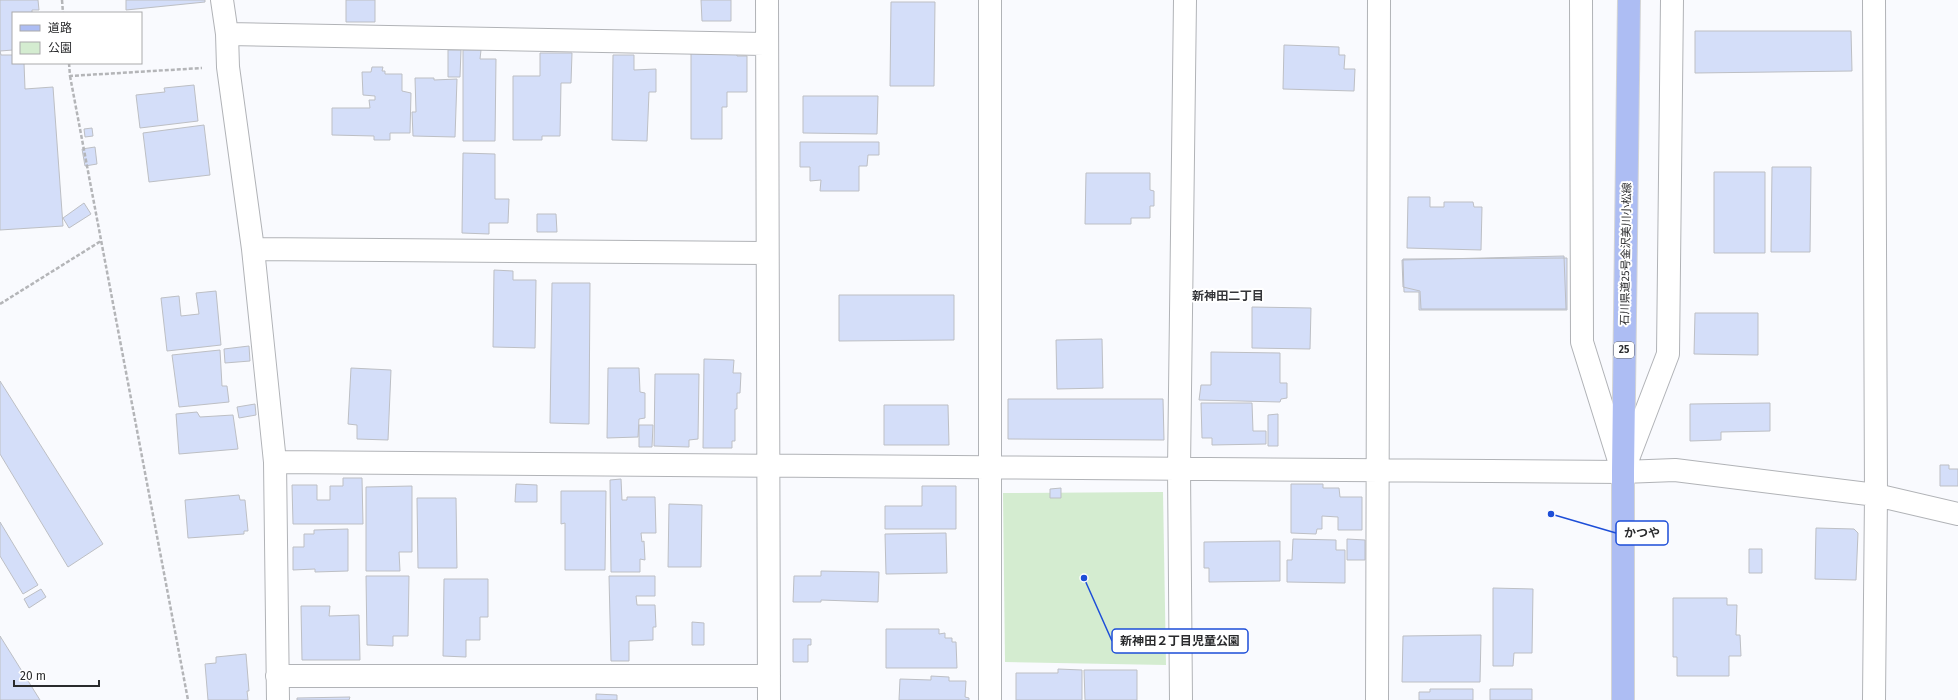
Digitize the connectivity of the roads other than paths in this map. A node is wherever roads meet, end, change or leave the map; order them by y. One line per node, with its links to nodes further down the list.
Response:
1 (222, 0): 10 (street)
2 (767, 0): 11 (street)
3 (990, 0): 16 (street)
4 (1185, 0): 17 (street)
5 (1379, 0): 18 (street)
6 (1581, 0): 19 (street)
7 (1629, 0): 19 (main road, 石川県道25号金沢美川小松線 / 25)
8 (1672, 0): 19 (street)
9 (1874, 0): 20 (street)
10 (227, 34): 11 (street); 12 (street)
11 (767, 44): 13 (street)
12 (253, 249): 13 (street); 14 (street)
13 (767, 253): 15 (street)
14 (275, 462): 15 (street); 22 (street)
15 (768, 466): 16 (street); 23 (street)
16 (990, 467): 17 (street); 26 (street)
17 (1179, 469): 18 (street); 27 (street)
18 (1378, 470): 19 (street); 28 (street)
19 (1623, 472): 20 (street); 29 (main road, 石川県道25号金沢美川小松線 / 25)
20 (1876, 495): 21 (street); 30 (street)
21 (1958, 514)
22 (277, 676): 23 (street); 24 (street)
23 (769, 676): 25 (street)
24 (278, 700)
25 (769, 700)
26 (990, 700)
27 (1181, 700)
28 (1377, 700)
29 (1623, 700)
30 (1874, 700)

